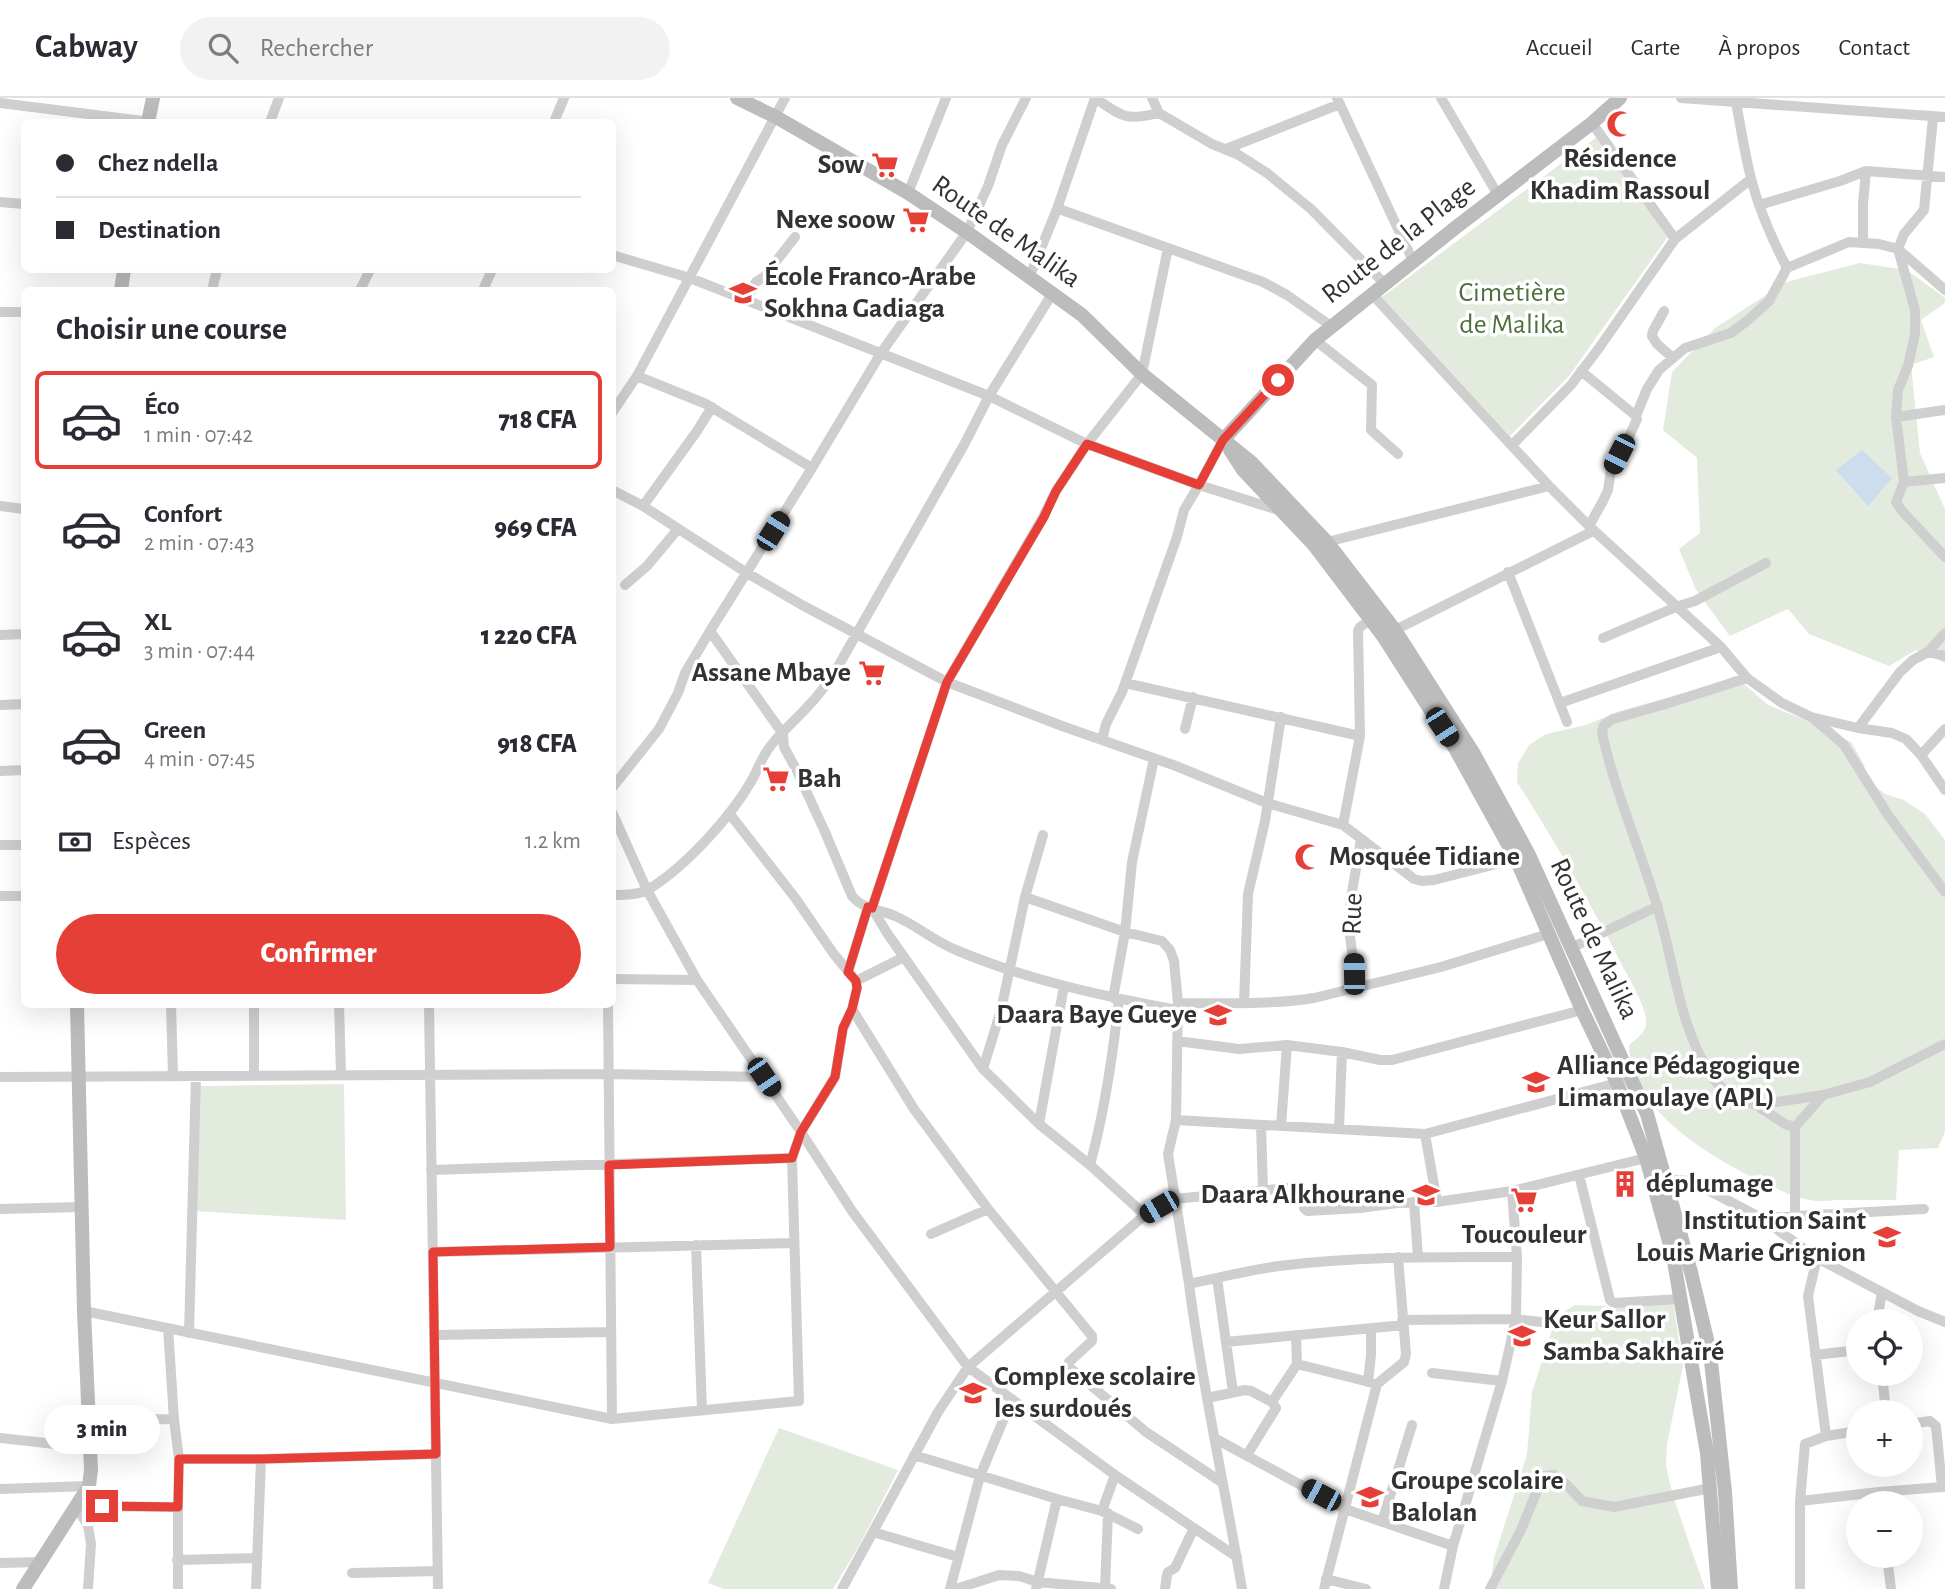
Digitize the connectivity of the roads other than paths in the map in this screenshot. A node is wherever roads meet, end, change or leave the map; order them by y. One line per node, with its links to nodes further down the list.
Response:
1 (153, 98): 21 (main road)
2 (279, 98): 22 (street)
3 (564, 98): 23 (street)
4 (737, 98): 17 (main road, Route de Malika)
5 (785, 98): 17 (street)
6 (946, 98): 30 (street)
7 (1026, 98): 36 (street)
8 (1152, 98): 16 (street)
9 (1441, 98): 31 (street)
10 (1620, 98): 24 (main road, Route de la Plage)
11 (1681, 98): 14 (street)
12 (1339, 101): 25 (street); 43 (street)
13 (33, 102): 15 (street); 20 (street)
14 (1736, 102): 19 (street); 29 (street)
15 (0, 103)
16 (1158, 113): 25 (street); 35 (street)
17 (776, 117): 30 (main road, Route de Malika); 45 (street)
18 (1945, 117): 19 (street)
19 (1933, 118): 27 (street)
20 (132, 119)
21 (150, 119)
22 (271, 119)
23 (555, 119)
24 (1592, 123): 31 (main road, Route de la Plage); 38 (street)
25 (1226, 149): 47 (street)
26 (1866, 171): 27 (street); 34 (street); 39 (street)
27 (1927, 174): 28 (street); 41 (street)
28 (1945, 177)
29 (1751, 179): 34 (street); 38 (street)
30 (908, 193): 36 (main road, Route de Malika)
31 (1498, 195): 43 (main road, Route de la Plage)
32 (0, 202): 33 (street)
33 (21, 204)
34 (1759, 205): 44 (street)
35 (1057, 209): 40 (street); 46 (street)
36 (967, 232): 46 (main road, Route de Malika); 57 (street)
37 (795, 237): 51 (street)
38 (1675, 239): 59 (street)
39 (1863, 243): 41 (street); 44 (street)
40 (1168, 248): 55 (street); 60 (street)
41 (1898, 249): 48 (street); 67 (street)
42 (616, 256): 45 (street)
43 (1413, 261): 47 (main road, Route de la Plage)
44 (1787, 268): 58 (street)
45 (690, 278): 51 (street); 61 (street)
46 (1029, 278): 49 (main road, Route de Malika)
47 (1385, 284): 50 (main road, Route de la Plage)
48 (1945, 290)
49 (1052, 294): 60 (main road, Route de Malika); 62 (street)
50 (1373, 294): 55 (main road, Route de la Plage); 70 (street)
51 (745, 301): 57 (street)
52 (1664, 311): 58 (street)
53 (0, 312): 54 (street)
54 (21, 312)
55 (1331, 326): 56 (main road, Route de la Plage)
56 (1315, 340): 68 (main road, Route de la Plage); 71 (street)
57 (881, 354): 62 (street); 72 (street)
58 (1673, 358): 66 (street)
59 (1581, 372): 66 (street); 70 (street)
60 (1142, 374): 68 (main road, Route de Malika); 69 (street)
61 (637, 376): 63 (street); 64 (street)
62 (989, 396): 69 (street); 95 (street)
63 (616, 407)
64 (712, 407): 72 (street); 79 (street)
65 (1945, 411): 67 (street)
66 (1636, 416): 83 (street)
67 (1896, 417): 74 (street)
68 (1223, 440): 75 (street); 81 (main road, Route de Malika); 84 (main road, Route de Malika)
69 (1087, 444): 75 (street); 103 (street)
70 (1511, 445): 76 (street)
71 (1398, 454)
72 (812, 468): 88 (street)
73 (1945, 478): 74 (street)
74 (1904, 482): 85 (street)
75 (1199, 485): 81 (street); 104 (street)
76 (1549, 486): 83 (street); 84 (street)
77 (616, 492): 79 (street)
78 (0, 506): 80 (street)
79 (643, 506): 82 (street)
80 (21, 509)
81 (1284, 512): 91 (main road, Route de Malika)
82 (678, 529): 88 (street); 89 (street)
83 (1591, 529): 87 (street); 90 (street)
84 (1327, 542): 92 (main road, Route de Malika)
85 (1945, 556)
86 (1766, 563): 90 (street)
87 (1508, 572): 92 (street); 106 (street)
88 (747, 573): 93 (street); 95 (street)
89 (625, 585)
90 (1676, 607): 98 (street); 99 (street)
91 (1370, 620): 116 (street); 132 (main road, Route de Malika)
92 (1395, 630): 143 (main road, Route de Malika)
93 (710, 631): 115 (street); 122 (street)
94 (21, 634): 97 (street)
95 (857, 634): 103 (street); 115 (street)
96 (1945, 634): 100 (street)
97 (0, 635)
98 (1603, 638)
99 (1721, 647): 102 (street); 106 (street)
100 (1928, 652): 101 (street); 112 (street)
101 (1945, 656)
102 (1747, 678): 110 (street); 139 (street)
103 (947, 682): 117 (street); 140 (street)
104 (1125, 683): 105 (street); 117 (street)
105 (1193, 697): 109 (street); 113 (street)
106 (1560, 703): 111 (street)
107 (21, 704): 108 (street)
108 (0, 705)
109 (1280, 717): 116 (street); 124 (street)
110 (1811, 718): 112 (street); 134 (street)
111 (1567, 722)
112 (1858, 728): 118 (street)
113 (1185, 729)
114 (1945, 729): 118 (street)
115 (783, 733): 125 (street); 140 (street)
116 (1360, 736): 127 (street)
117 (1102, 740): 119 (street)
118 (1921, 755): 123 (street)
119 (1154, 759): 124 (street); 141 (street)
120 (21, 770): 121 (street)
121 (0, 771)
122 (616, 783)
123 (1945, 790)
124 (1267, 803): 127 (street); 153 (street)
125 (729, 813): 133 (street); 146 (street)
126 (616, 821): 133 (street)
127 (1343, 825): 129 (street)
128 (1043, 835): 138 (street)
129 (1361, 839): 132 (street); 151 (street, Rue)
130 (0, 845): 131 (street)
131 (21, 845)
132 (1516, 859): 142 (main road, Route de Malika)
133 (647, 890): 135 (street); 148 (street)
134 (1945, 892)
135 (616, 895)
136 (0, 896): 137 (street)
137 (21, 896)
138 (1025, 897): 141 (street); 145 (street)
139 (1658, 906): 143 (street); 179 (street)
140 (870, 908): 144 (street); 145 (street); 146 (street)
141 (1125, 932): 152 (street); 154 (street)
142 (1549, 934): 151 (street); 162 (main road, Route de Malika)
143 (1572, 948): 194 (main road, Route de Malika)
144 (904, 957): 149 (street); 167 (street)
145 (1009, 971): 150 (street); 167 (street)
146 (848, 972): 149 (street)
147 (616, 979): 148 (street)
148 (697, 980): 176 (street)
149 (856, 981): 161 (street)
150 (1064, 986): 152 (street); 181 (street)
151 (1354, 989): 153 (street)
152 (1116, 999): 154 (street); 191 (street)
153 (1244, 1003): 154 (street)
154 (1178, 1007): 163 (street)
155 (77, 1008): 171 (main road)
156 (171, 1008): 172 (street)
157 (254, 1008): 174 (street)
158 (339, 1008): 169 (street)
159 (429, 1008): 170 (street)
160 (608, 1008): 168 (street)
161 (852, 1009): 186 (street); 202 (street)
162 (1582, 1010): 166 (street); 177 (main road, Route de Malika)
163 (1177, 1041): 165 (street); 180 (street)
164 (1945, 1044): 178 (street)
165 (1287, 1045): 166 (street); 183 (street)
166 (1342, 1052): 185 (street)
167 (983, 1069): 181 (street)
168 (608, 1074): 170 (street); 176 (street); 190 (street)
169 (341, 1075): 170 (street); 174 (street)
170 (430, 1075): 192 (street)
171 (78, 1076): 172 (street); 175 (street); 200 (main road)
172 (173, 1076): 173 (street)
173 (196, 1076): 174 (street); 230 (street)
174 (254, 1076)
175 (0, 1077)
176 (764, 1077): 186 (street)
177 (1618, 1083): 187 (street); 189 (main road, Route de Malika)
178 (1823, 1095): 179 (street); 184 (street)
179 (1756, 1105): 184 (street)
180 (1176, 1120): 182 (street); 197 (street)
181 (1039, 1124): 191 (street)
182 (1261, 1125): 183 (street); 195 (street)
183 (1281, 1126): 185 (street)
184 (1795, 1127): 205 (street)
185 (1339, 1129): 187 (street)
186 (801, 1132): 188 (street); 237 (street)
187 (1425, 1134): 199 (street)
188 (792, 1158): 190 (street); 208 (street)
189 (1646, 1158): 193 (street); 220 (main road, Route de Malika)
190 (609, 1165): 192 (street); 210 (street)
191 (1090, 1165): 204 (street)
192 (431, 1170): 211 (street)
193 (1579, 1175): 196 (street); 220 (street)
194 (1665, 1179): 206 (street); 308 (main road, Route de Malika)
195 (1263, 1190): 197 (street); 198 (street)
196 (1512, 1191): 199 (street); 214 (street)
197 (1174, 1199): 204 (street); 217 (street)
198 (1413, 1202): 199 (street); 213 (street)
199 (1437, 1202)
200 (81, 1206): 201 (street); 222 (main road)
201 (0, 1209)
202 (988, 1209): 207 (street); 219 (street)
203 (1924, 1209): 205 (street)
204 (1145, 1216): 219 (street)
205 (1796, 1216): 206 (street)
206 (1761, 1218): 215 (street)
207 (931, 1234)
208 (794, 1242): 209 (street); 246 (street)
209 (696, 1245): 210 (street); 246 (street)
210 (610, 1247): 211 (street); 229 (street)
211 (433, 1252): 231 (street)
212 (1398, 1257): 213 (street); 216 (street); 224 (street)
213 (1418, 1257): 214 (street)
214 (1517, 1257): 223 (street)
215 (1817, 1258): 218 (street); 235 (street)
216 (1217, 1278): 217 (street); 233 (street)
217 (1189, 1284): 243 (street)
218 (1882, 1292): 221 (street); 225 (street)
219 (1056, 1293): 237 (street); 264 (street)
220 (1680, 1299): 267 (main road, Route de Malika)
221 (1879, 1309)
222 (84, 1311): 227 (street); 249 (main road)
223 (1516, 1319): 224 (street); 226 (street); 239 (street)
224 (1403, 1322): 228 (street); 241 (street)
225 (1945, 1322)
226 (1550, 1323)
227 (167, 1328): 230 (street); 247 (street)
228 (1371, 1329): 232 (street); 241 (street)
229 (611, 1332): 231 (street); 248 (street)
230 (190, 1333): 240 (street)
231 (434, 1335): 240 (street)
232 (1296, 1335): 233 (street); 236 (street)
233 (1226, 1342): 242 (street)
234 (1846, 1351): 235 (street)
235 (1815, 1355): 253 (street)
236 (1297, 1364): 241 (street); 245 (street)
237 (968, 1367): 244 (street); 258 (street)
238 (1432, 1373): 239 (street)
239 (1502, 1381): 281 (street)
240 (435, 1382): 248 (street); 257 (street)
241 (1373, 1383): 275 (street)
242 (1233, 1392): 243 (street); 245 (street)
243 (1207, 1398): 255 (street)
244 (1012, 1399): 262 (street); 263 (street)
245 (1272, 1402): 259 (street)
246 (702, 1410): 248 (street)
247 (174, 1419): 249 (street); 260 (street)
248 (611, 1419)
249 (90, 1420): 256 (main road)
250 (1923, 1422): 266 (street)
251 (1412, 1425): 277 (street)
252 (1846, 1433): 253 (street)
253 (1826, 1436): 272 (street)
254 (0, 1438): 256 (street)
255 (1216, 1439): 259 (street); 264 (street)
256 (91, 1448): 265 (main road)
257 (436, 1454): 261 (street); 289 (street)
258 (914, 1455): 263 (street); 280 (street)
259 (1247, 1455): 275 (street)
260 (179, 1459): 261 (street); 274 (street)
261 (261, 1459): 284 (street)
262 (1115, 1475): 276 (street); 278 (street)
263 (980, 1476): 271 (street); 282 (street)
264 (1223, 1483): 283 (street)
265 (89, 1486): 268 (street); 273 (main road)
266 (1944, 1487): 269 (street)
267 (1711, 1488): 306 (street); 307 (main road, Route de Malika)
268 (0, 1489)
269 (1892, 1491)
270 (1846, 1496): 272 (street)
271 (1057, 1499): 276 (street); 292 (street)
272 (1800, 1501): 309 (street)
273 (76, 1506): 274 (street); 286 (main road); 295 (street)
274 (178, 1507): 285 (street)
275 (1345, 1508): 277 (street); 291 (street)
276 (1105, 1512): 279 (street); 293 (street)
277 (1382, 1522): 281 (street)
278 (1194, 1528): 283 (street); 302 (street)
279 (1138, 1529)
280 (873, 1532): 282 (street); 299 (street)
281 (1453, 1546): 305 (street)
282 (958, 1557): 300 (street)
283 (1237, 1557): 303 (street)
284 (257, 1558): 285 (street); 297 (street)
285 (177, 1560): 296 (street)
286 (41, 1562): 287 (street); 294 (main road)
287 (0, 1563)
288 (1888, 1568): 310 (street)
289 (438, 1571): 290 (street); 298 (street)
290 (352, 1573)
291 (1325, 1584): 304 (street)
292 (1037, 1586): 293 (street); 301 (street)
293 (1107, 1588)
294 (23, 1589)
295 (88, 1589)
296 (178, 1589)
297 (256, 1589)
298 (438, 1589)
299 (842, 1589)
300 (950, 1589)
301 (956, 1589)
302 (1165, 1589)
303 (1242, 1589)
304 (1366, 1589)
305 (1444, 1589)
306 (1490, 1589)
307 (1718, 1589)
308 (1731, 1589)
309 (1800, 1589)
310 (1891, 1589)

